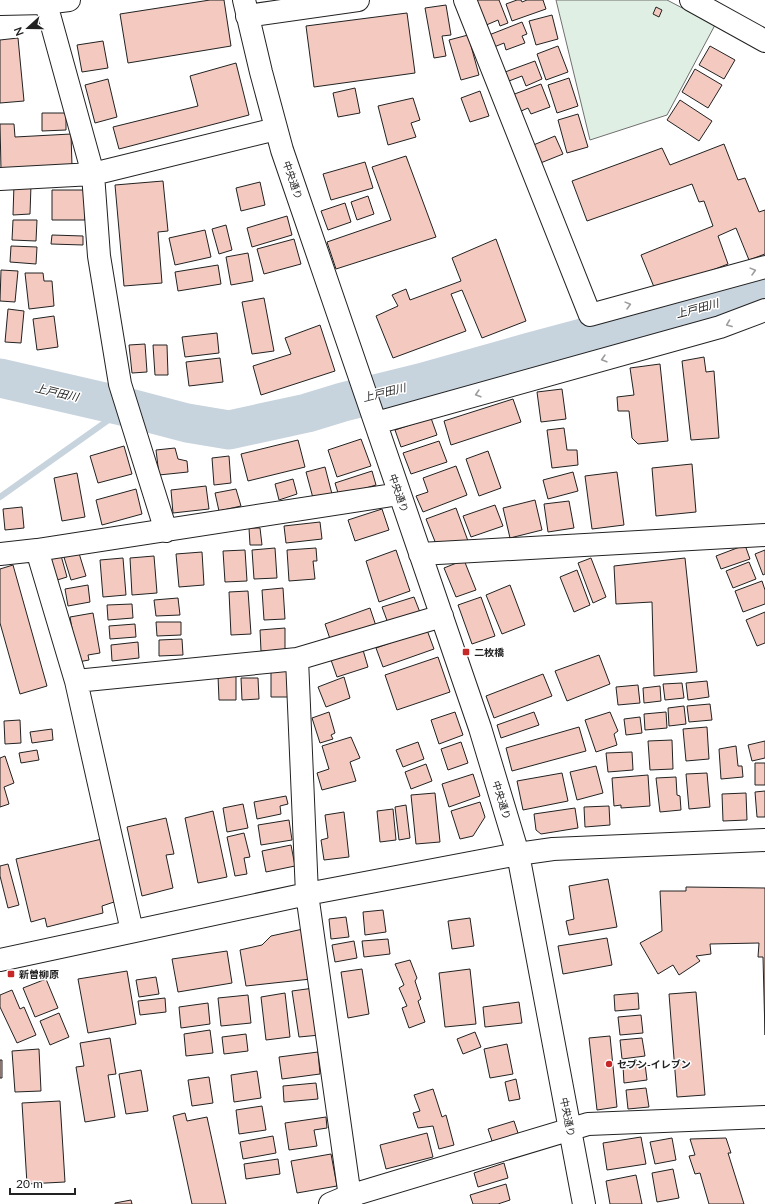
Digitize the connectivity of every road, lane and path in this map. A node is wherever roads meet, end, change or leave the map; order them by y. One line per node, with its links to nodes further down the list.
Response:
1 (69, 0): 5 (street)
2 (358, 0): 7 (street)
3 (465, 0): 12 (street, one-way to 12)
4 (691, 0): 8 (street)
5 (45, 1): 6 (street); 10 (street)
6 (0, 4)
7 (245, 8): 9 (street, 中央通り)
8 (765, 41)
9 (276, 129): 10 (street); 14 (street, 中央通り)
10 (93, 174): 11 (street); 16 (street)
11 (0, 179)
12 (765, 267)
13 (765, 310): 14 (street, one-way to 14)
14 (373, 416): 15 (street, 中央通り)
15 (399, 494): 16 (street); 20 (street, 中央通り)
16 (166, 531): 18 (street)
17 (765, 535): 20 (street)
18 (37, 550): 19 (street); 23 (street)
19 (0, 554)
20 (420, 554): 21 (street, 中央通り)
21 (442, 616): 22 (street); 25 (street, 中央通り)
22 (297, 659): 23 (street); 26 (street)
23 (76, 681): 27 (street)
24 (765, 840): 25 (street)
25 (518, 854): 26 (street); 30 (street, 中央通り)
26 (307, 894): 27 (street); 31 (street)
27 (132, 931): 28 (street)
28 (0, 960)
29 (765, 1117): 30 (street)
30 (570, 1129): 31 (street); 32 (street, 中央通り)
31 (344, 1201)
32 (584, 1204)

